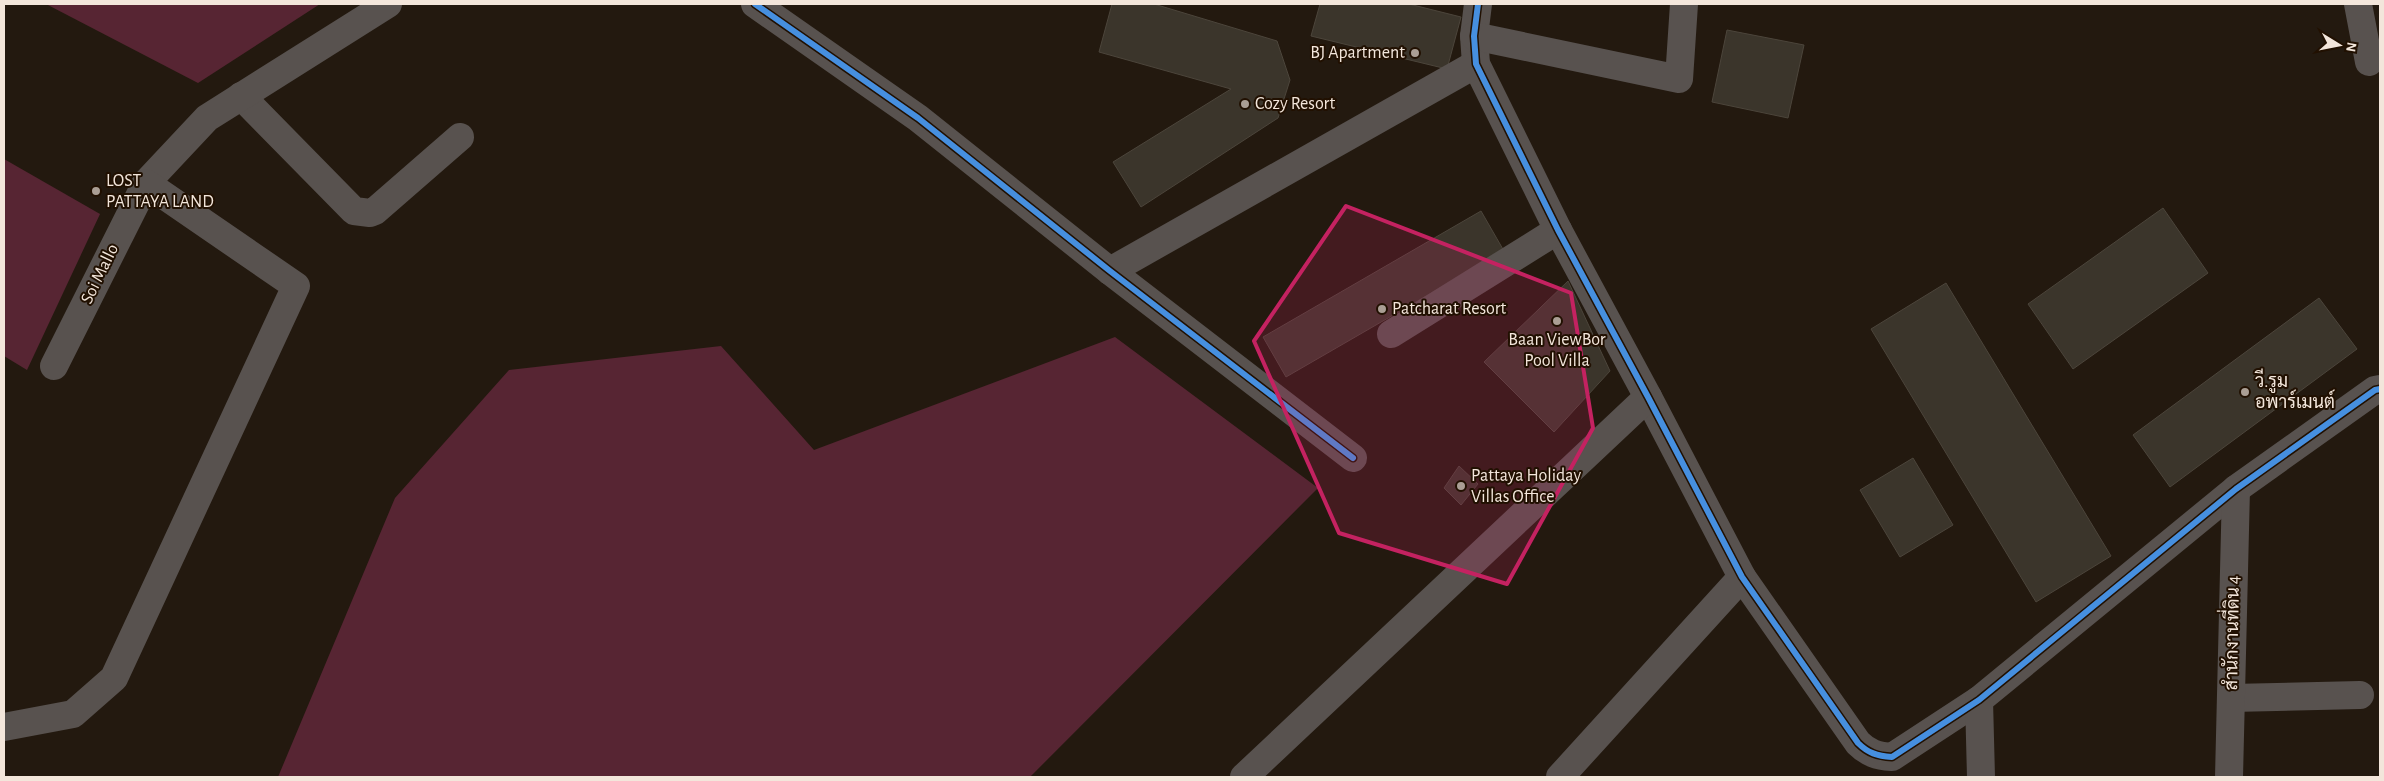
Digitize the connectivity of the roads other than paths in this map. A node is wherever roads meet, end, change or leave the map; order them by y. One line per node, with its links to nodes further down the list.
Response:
1 (388, 4): 9 (street, Soi Mallo)
2 (755, 4): 13 (street)
3 (1684, 4): 6 (street)
4 (2358, 4): 7 (street)
5 (1474, 5): 6 (street)
6 (1474, 36): 8 (street)
7 (2369, 62)
8 (1476, 64): 12 (street); 13 (street)
9 (240, 96): 10 (street); 11 (street, Soi Mallo)
10 (460, 137)
11 (146, 183): 15 (street, Soi Mallo); 24 (street)
12 (1558, 230): 14 (street); 17 (street)
13 (1110, 271): 18 (street)
14 (1391, 334)
15 (54, 366)
16 (2380, 389): 19 (street)
17 (1648, 397): 20 (street); 25 (street)
18 (1352, 458)
19 (2236, 489): 22 (street, สำนักงานที่ดิน 4); 23 (street)
20 (1742, 577): 23 (street); 26 (street)
21 (2360, 695): 22 (street)
22 (2231, 698): 28 (street, สำนักงานที่ดิน 4)
23 (1980, 700): 27 (street)
24 (4, 727)
25 (1244, 777)
26 (1560, 777)
27 (1981, 777)
28 (2229, 777)

